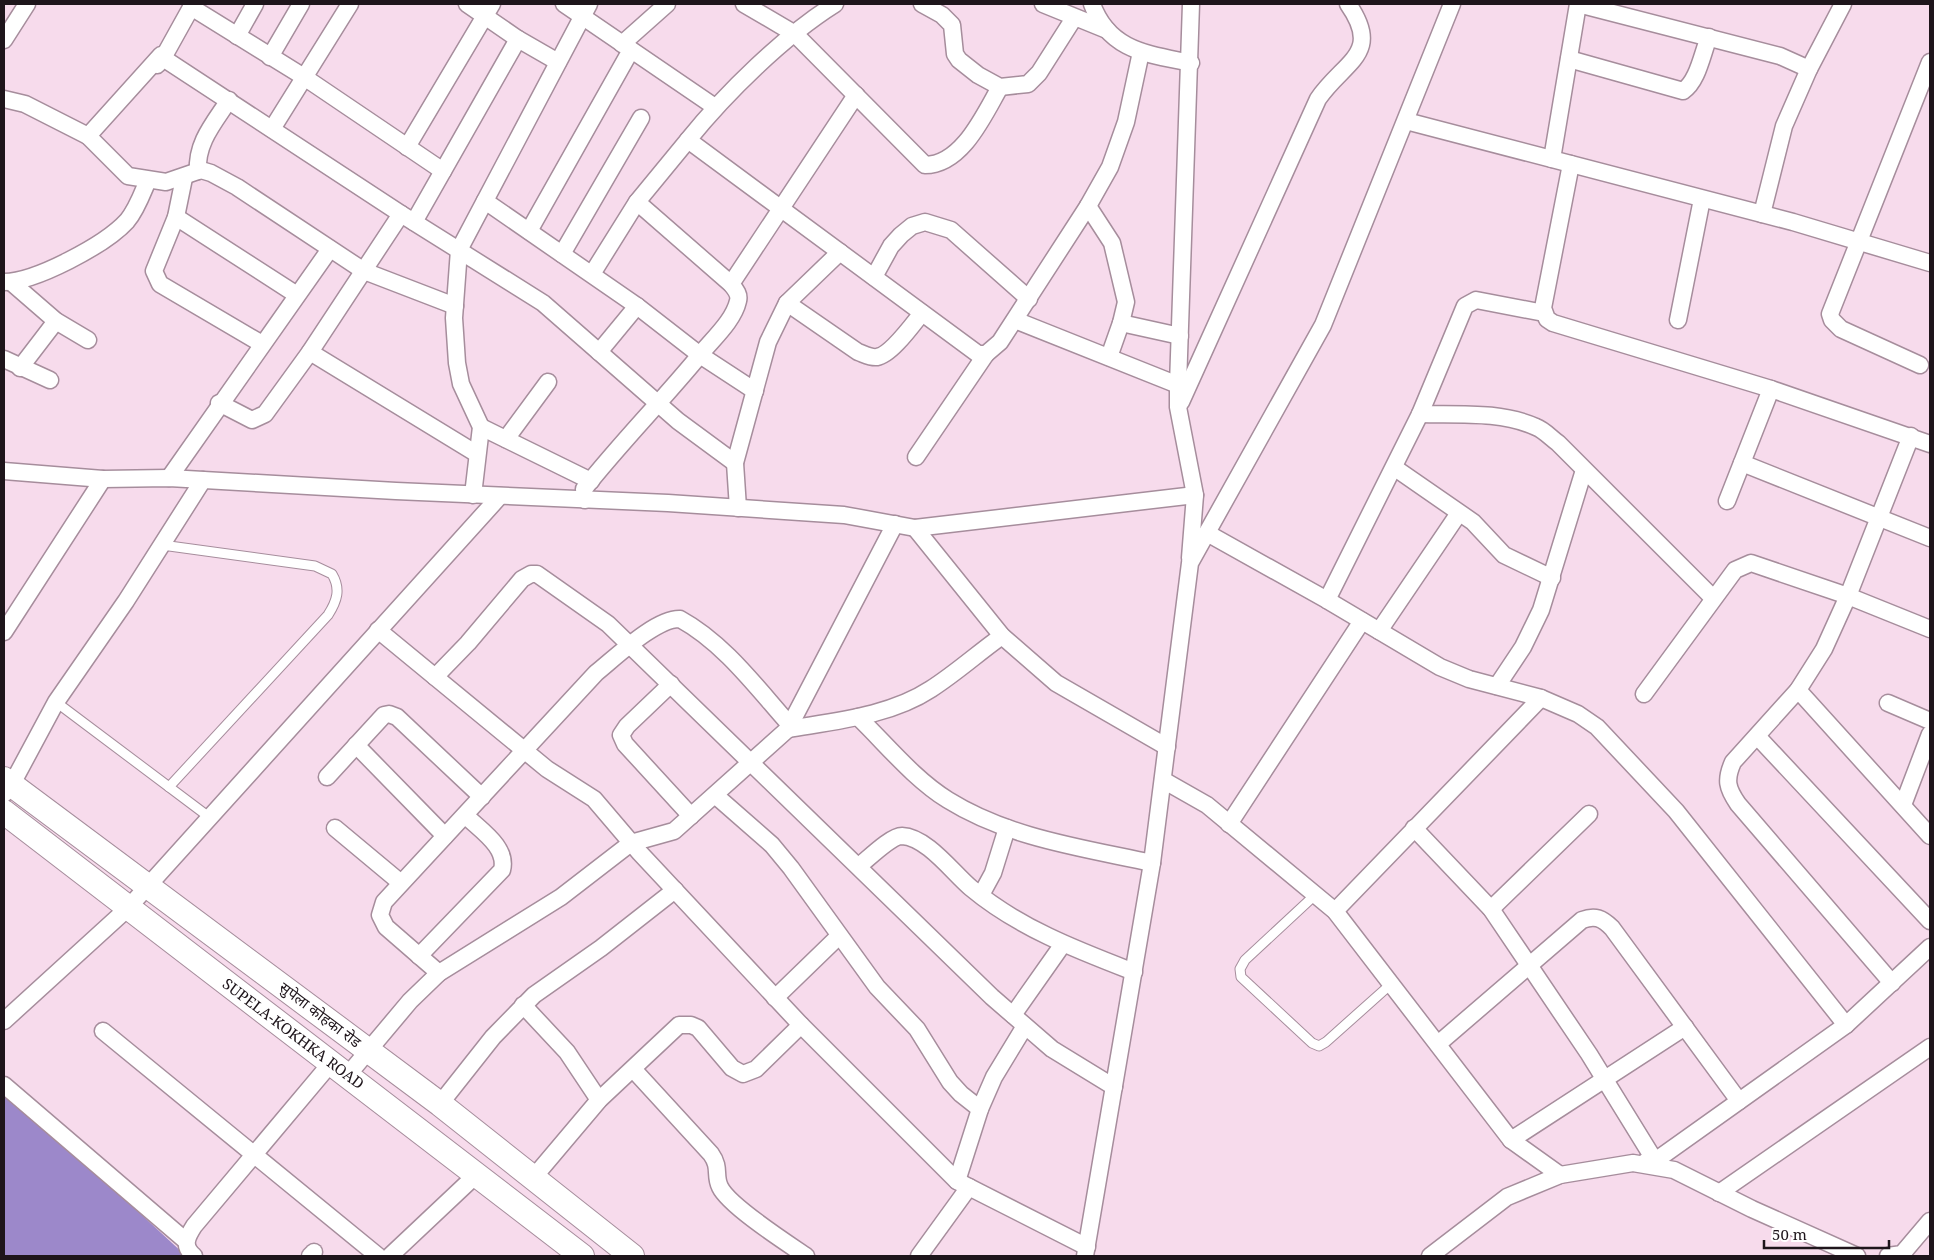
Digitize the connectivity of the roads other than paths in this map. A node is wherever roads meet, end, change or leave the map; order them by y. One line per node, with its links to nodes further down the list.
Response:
1 (27, 4): 27 (street)
2 (255, 4): 24 (street)
3 (300, 4): 30 (street)
4 (350, 4): 37 (street)
5 (467, 4): 19 (street)
6 (564, 4): 20 (street)
7 (667, 4): 28 (street)
8 (744, 4): 23 (street)
9 (835, 4): 23 (street)
10 (922, 4): 38 (street)
11 (1043, 4): 21 (street)
12 (1092, 4): 22 (street)
13 (1192, 4): 35 (street)
14 (1348, 4): 103 (street)
15 (1452, 4): 44 (street)
16 (1578, 4): 25 (street); 32 (street)
17 (1843, 4): 36 (street)
18 (192, 5): 24 (street); 31 (street)
19 (489, 10): 26 (street); 48 (street)
20 (586, 10): 28 (street); 33 (street)
21 (1074, 18): 22 (street); 38 (street)
22 (1107, 30): 29 (street)
23 (795, 34): 39 (street); 42 (street)
24 (237, 36): 30 (street)
25 (1709, 37): 32 (street); 36 (street)
26 (518, 39): 33 (street); 51 (street)
27 (4, 40)
28 (627, 47): 42 (street); 62 (street)
29 (1141, 52): 35 (street); 57 (street)
30 (270, 57): 37 (street)
31 (160, 59): 41 (street); 46 (street)
32 (1569, 59): 49 (street)
33 (558, 62): 55 (street)
34 (1930, 62): 63 (street)
35 (1191, 63): 85 (street)
36 (1809, 68): 59 (street)
37 (304, 78): 45 (street); 48 (street)
38 (1000, 87): 39 (street)
39 (856, 95): 58 (street)
40 (4, 99): 46 (street)
41 (229, 100): 45 (street); 52 (street)
42 (715, 107): 47 (street)
43 (641, 118): 67 (street)
44 (1406, 120): 49 (street); 130 (street)
45 (272, 128): 61 (street)
46 (88, 136): 53 (street)
47 (688, 140): 56 (street); 58 (street)
48 (407, 147): 51 (street)
49 (1552, 160): 50 (street)
50 (1571, 164): 54 (street); 80 (street)
51 (443, 171): 61 (street)
52 (191, 174): 53 (street); 60 (street); 64 (street)
53 (156, 181): 72 (street)
54 (1702, 199): 59 (street); 82 (street)
55 (485, 200): 62 (street); 65 (street)
56 (637, 202): 70 (street); 73 (street)
57 (1088, 206): 75 (street); 84 (street)
58 (780, 208): 66 (street); 73 (street)
59 (1762, 214): 63 (street)
60 (176, 217): 74 (street); 87 (street)
61 (407, 218): 65 (street); 69 (street)
62 (529, 231): 67 (street)
63 (1859, 243): 68 (street); 94 (street)
64 (330, 249): 69 (street); 74 (street)
65 (459, 250): 77 (street); 89 (street)
66 (840, 252): 71 (street); 76 (street)
67 (562, 254): 70 (street)
68 (1930, 263)
69 (364, 271): 77 (street); 88 (street)
70 (592, 274): 78 (street)
71 (874, 277): 75 (street); 79 (street)
72 (7, 282): 83 (street)
73 (731, 284): 90 (street)
74 (297, 295): 87 (street)
75 (1028, 299): 81 (street)
76 (787, 303): 79 (street); 100 (street)
77 (455, 306): 105 (street)
78 (637, 306): 89 (street); 90 (street)
79 (922, 313): 91 (street)
80 (1544, 314): 99 (street); 104 (street)
81 (1015, 320): 91 (street); 92 (street)
82 (1678, 320)
83 (56, 321): 86 (street); 95 (street)
84 (1122, 323): 85 (street); 92 (street)
85 (1180, 336): 98 (street)
86 (88, 340)
87 (262, 344): 101 (street)
88 (310, 352): 101 (street); 109 (street)
89 (599, 352): 102 (street)
90 (700, 354): 100 (street); 102 (street)
91 (986, 354): 110 (street)
92 (1109, 357): 98 (street)
93 (4, 360): 95 (street)
94 (1920, 366)
95 (20, 368): 96 (street)
96 (50, 380)
97 (548, 382): 107 (street)
98 (1178, 385): 103 (street)
99 (1771, 389): 106 (street); 112 (street)
100 (755, 391): 111 (street)
101 (219, 403): 117 (street)
102 (659, 404): 111 (street); 119 (street)
103 (1178, 407): 122 (street)
104 (1420, 414): 113 (street); 114 (street)
105 (481, 427): 107 (street); 109 (street)
106 (1911, 436): 108 (street); 127 (street)
107 (506, 439): 119 (street)
108 (1930, 444)
109 (477, 454): 120 (street)
110 (916, 457)
111 (735, 463): 125 (street)
112 (1742, 463): 124 (street); 127 (street)
113 (1395, 468): 126 (street); 137 (street)
114 (1584, 470): 134 (street); 136 (street)
115 (4, 471): 116 (street)
116 (93, 477): 117 (street); 142 (street)
117 (169, 478): 118 (street)
118 (203, 480): 120 (street); 132 (street)
119 (591, 481): 123 (street)
120 (473, 495): 121 (street)
121 (500, 496): 123 (street); 139 (street)
122 (1195, 496): 129 (street); 133 (street)
123 (585, 500): 125 (street)
124 (1727, 501)
125 (738, 508): 128 (street)
126 (1459, 512): 134 (street); 141 (street)
127 (1879, 518): 131 (street); 135 (street)
128 (895, 524): 129 (street); 155 (street)
129 (915, 528): 143 (street)
130 (1207, 533): 133 (street); 137 (street)
131 (1930, 538)
132 (162, 545): 151 (street); 165 (lane)
133 (1190, 563): 159 (street)
134 (1552, 578): 147 (street)
135 (1848, 596): 136 (street); 140 (street); 148 (street)
136 (1713, 598): 149 (street)
137 (1327, 600): 138 (street)
138 (1362, 621): 141 (street); 174 (street)
139 (378, 630): 145 (street); 173 (street)
140 (1930, 630)
141 (1378, 631): 147 (street)
142 (4, 632)
143 (1002, 636): 153 (street); 159 (street)
144 (632, 644): 145 (street); 146 (street); 155 (street); 160 (street)
145 (435, 677): 160 (street)
146 (671, 684): 161 (street); 172 (street)
147 (1497, 686): 150 (street)
148 (1798, 690): 157 (street); 168 (street)
149 (1644, 694)
150 (1540, 698): 177 (street); 206 (street)
151 (56, 702): 164 (street); 165 (lane)
152 (1888, 703): 154 (street)
153 (858, 717): 155 (street); 176 (street)
154 (1930, 721)
155 (789, 727): 161 (street)
156 (1930, 734): 168 (street)
157 (1757, 736): 191 (street); 199 (street)
158 (356, 745): 162 (street); 167 (street); 178 (street)
159 (1167, 746): 163 (street)
160 (525, 752): 167 (street); 180 (street)
161 (750, 763): 166 (street); 182 (street)
162 (327, 777)
163 (1162, 780): 174 (street); 181 (street)
164 (6, 786): 184 (street, सुपेला कोहका रोड)
165 (169, 787): 173 (lane)
166 (715, 794): 172 (street); 192 (street)
167 (482, 797): 171 (street)
168 (1902, 805): 179 (street)
169 (4, 812): 188 (street, SUPELA-KOKHKA ROAD)
170 (1589, 814): 189 (street)
171 (465, 815): 178 (street); 195 (street)
172 (691, 816): 180 (street)
173 (209, 817): 184 (street)
174 (1229, 824): 187 (street)
175 (334, 828): 183 (street)
176 (1007, 828): 181 (street); 186 (street)
177 (1414, 828): 189 (street); 190 (street)
178 (445, 836): 183 (street)
179 (1930, 836)
180 (631, 843): 185 (street); 198 (street)
181 (1152, 863): 197 (street)
182 (859, 866): 186 (street); 204 (street)
183 (400, 883): 195 (street)
184 (147, 887): 188 (street); 211 (street, सुपेला कोहका रोड)
185 (675, 890): 201 (street); 202 (street)
186 (981, 895): 193 (street)
187 (1315, 895): 190 (street); 200 (lane)
188 (128, 908): 203 (street); 212 (street, SUPELA-KOKHKA ROAD)
189 (1491, 909): 196 (street)
190 (1335, 911): 200 (street)
191 (1930, 921)
192 (840, 936): 201 (street); 220 (street)
193 (1063, 944): 197 (street); 204 (street)
194 (1930, 947): 199 (street)
195 (419, 956): 198 (street)
196 (1528, 965): 207 (street); 209 (street); 214 (street)
197 (1134, 972): 216 (street)
198 (439, 973): 211 (street)
199 (1892, 983): 206 (street)
200 (1391, 984): 209 (street)
201 (776, 998): 205 (street)
202 (523, 1005): 217 (street); 219 (street)
203 (7, 1012)
204 (1019, 1020): 216 (street); 220 (street)
205 (801, 1025): 213 (street); 228 (street)
206 (1846, 1025): 218 (street)
207 (1685, 1027): 214 (street); 218 (street)
208 (103, 1031): 222 (street)
209 (1438, 1044): 221 (street)
210 (1930, 1048): 229 (street)
211 (368, 1051): 212 (street); 219 (street, सुपेला कोहका रोड)
212 (339, 1069): 222 (street); 225 (street, SUPELA-KOKHKA ROAD)
213 (633, 1069): 217 (street); 239 (street)
214 (1604, 1079): 221 (street); 223 (street)
215 (4, 1085): 231 (street)
216 (1114, 1087): 232 (street)
217 (599, 1100): 227 (street)
218 (1740, 1101): 223 (street)
219 (440, 1104): 227 (street, सुपेला कोहका रोड)
220 (980, 1109): 228 (street)
221 (1511, 1140): 226 (street)
222 (256, 1155): 231 (street); 235 (street)
223 (1655, 1161): 224 (street)
224 (1633, 1163): 226 (street); 229 (street)
225 (476, 1175): 236 (street); 237 (street, SUPELA-KOKHKA ROAD)
226 (1560, 1176): 241 (street)
227 (534, 1177): 238 (street, सुपेला कोहका रोड)
228 (963, 1184): 232 (street); 240 (street)
229 (1719, 1193): 233 (street)
230 (1930, 1221): 243 (street)
231 (186, 1241): 234 (street)
232 (1086, 1252)
233 (1839, 1253): 242 (street)
234 (194, 1256)
235 (378, 1256)
236 (390, 1256)
237 (582, 1256)
238 (632, 1256)
239 (806, 1256)
240 (919, 1256)
241 (1430, 1256)
242 (1857, 1256)
243 (1888, 1256)

